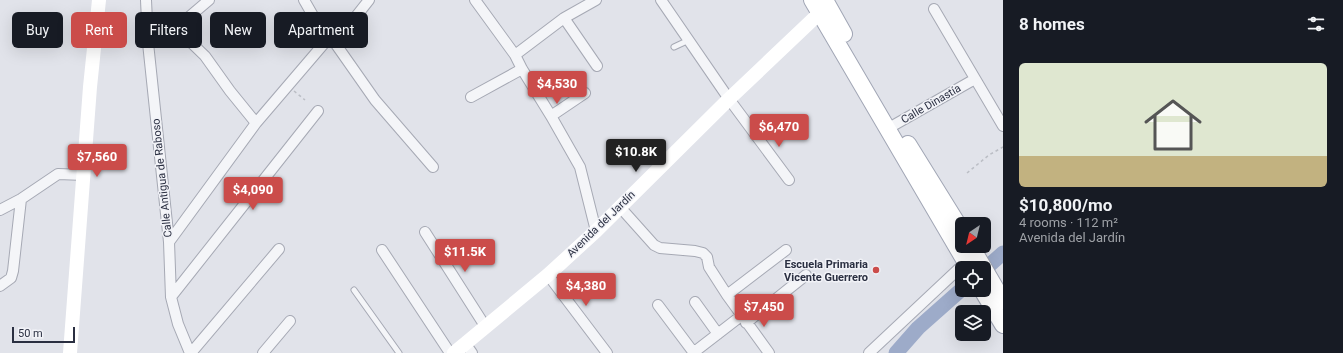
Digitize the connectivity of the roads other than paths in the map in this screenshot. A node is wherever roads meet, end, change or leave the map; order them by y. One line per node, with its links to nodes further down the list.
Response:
1 (90, 0): 36 (street)
2 (99, 0): 36 (street)
3 (146, 0): 12 (street, Calle Antigua de Raboso)
4 (209, 0): 13 (street)
5 (304, 0): 14 (street)
6 (369, 0): 15 (street)
7 (475, 0): 23 (street)
8 (596, 0): 16 (street)
9 (661, 0): 17 (street)
10 (823, 3): 29 (street, Avenida del Jardín); 33 (main road)
11 (934, 9): 26 (street)
12 (147, 12)
13 (195, 12)
14 (312, 12)
15 (358, 12)
16 (564, 18): 23 (street); 24 (street)
17 (689, 40): 18 (lane); 29 (street)
18 (674, 47)
19 (148, 48): 45 (street, Calle Antigua de Raboso)
20 (197, 48): 32 (street)
21 (324, 48): 32 (street)
22 (336, 48): 35 (street)
23 (515, 55): 25 (street)
24 (597, 66)
25 (522, 69): 28 (street); 31 (street)
26 (975, 78): 33 (street, Calle Dinastía); 34 (street)
27 (585, 93): 31 (street)
28 (471, 97)
29 (729, 99): 37 (street); 40 (street, Avenida del Jardín)
30 (318, 111): 56 (street)
31 (551, 116): 43 (street)
32 (256, 123): 45 (street)
33 (891, 126): 42 (main road); 49 (main road)
34 (1003, 126)
35 (433, 167)
36 (80, 175): 38 (street); 39 (street)
37 (789, 180)
38 (21, 199): 41 (street); 52 (street)
39 (77, 203): 65 (street); 66 (street)
40 (620, 206): 43 (street, Avenida del Jardín); 54 (street)
41 (0, 210)
42 (955, 221)
43 (596, 230): 50 (street, Avenida del Jardín)
44 (425, 232): 61 (street)
45 (170, 242): 56 (street, Calle Antigua de Raboso)
46 (279, 248): 67 (street)
47 (382, 250): 70 (street)
48 (786, 250): 54 (street)
49 (971, 260): 55 (main road); 75 (street)
50 (548, 275): 61 (street, Avenida del Jardín); 72 (street)
51 (806, 275): 59 (street)
52 (0, 286)
53 (354, 290): 69 (lane)
54 (727, 295): 59 (street)
55 (992, 295): 62 (main road)
56 (171, 297): 67 (street, Calle Antigua de Raboso)
57 (695, 302): 63 (street)
58 (658, 305): 73 (street)
59 (744, 319): 63 (street); 74 (street)
60 (290, 321): 68 (street)
61 (485, 326): 64 (street, Avenida del Jardín)
62 (1003, 326)
63 (718, 334): 73 (street)
64 (468, 348): 71 (street, Avenida del Jardín)
65 (62, 353)
66 (70, 353)
67 (190, 353)
68 (263, 353)
69 (399, 353)
70 (450, 353)
71 (454, 353)
72 (607, 353)
73 (694, 353)
74 (768, 353)
75 (868, 353)

